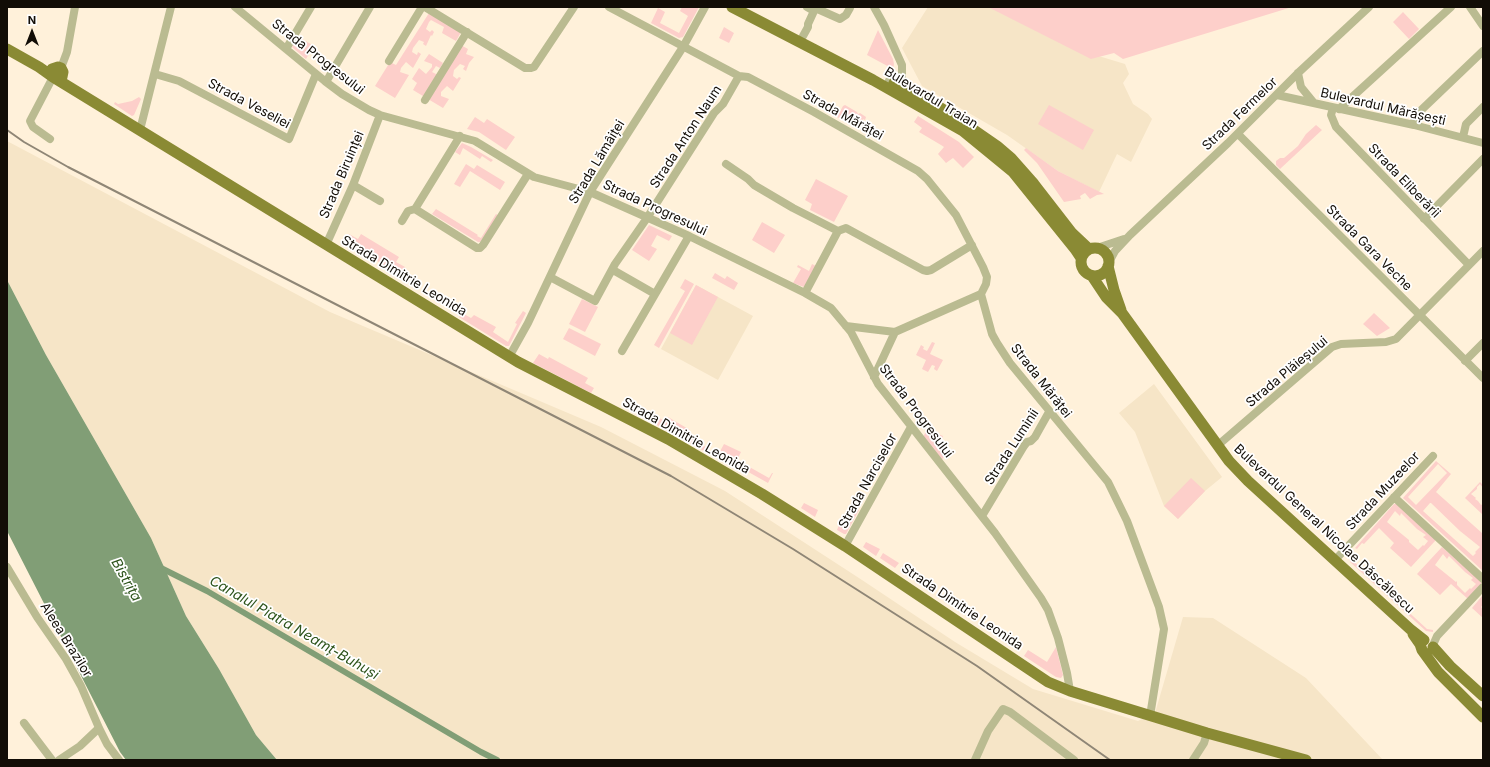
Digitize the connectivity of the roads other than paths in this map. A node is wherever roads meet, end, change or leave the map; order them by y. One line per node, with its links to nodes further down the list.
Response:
1 (75, 7): 29 (street)
2 (171, 7): 30 (street)
3 (235, 7): 25 (street, Strada Progresului)
4 (311, 7): 25 (street)
5 (370, 7): 34 (street)
6 (422, 7): 27 (street)
7 (425, 7): 21 (street)
8 (574, 7): 21 (street)
9 (609, 7): 23 (street, Strada Mărăței)
10 (705, 7): 23 (street, Strada Lămâiței)
11 (732, 7): 65 (main road, Bulevardul Traian)
12 (748, 7): 22 (main road, Bulevardul Traian)
13 (874, 7): 33 (street)
14 (1369, 7): 28 (street, Strada Fermelor)
15 (1451, 7): 39 (street)
16 (1470, 7): 19 (street)
17 (811, 8): 18 (street); 20 (street); 22 (street)
18 (850, 8)
19 (1483, 24)
20 (844, 26)
21 (467, 32): 36 (street)
22 (803, 36): 33 (main road, Bulevardul Traian)
23 (683, 46): 32 (street, Strada Mărăței); 52 (street, Strada Lămâiței)
24 (7, 49): 29 (main road)
25 (286, 49): 31 (street, Strada Progresului)
26 (1483, 51): 41 (street)
27 (389, 61)
28 (1298, 73): 35 (street, Strada Fermelor); 37 (street)
29 (56, 74): 42 (main road, Strada Dimitrie Leonida); 46 (street)
30 (154, 74): 31 (street, Strada Veseliei); 42 (street)
31 (316, 74): 34 (street, Strada Progresului)
32 (739, 76): 55 (street, Strada Anton Naum); 62 (street, Strada Mărăței)
33 (890, 81): 63 (main road, Bulevardul Traian)
34 (326, 82): 40 (street, Strada Progresului)
35 (1277, 94): 37 (street, Bulevardul Mărășești); 43 (street, Strada Fermelor)
36 (426, 100)
37 (1314, 103): 39 (street, Bulevardul Mărășești)
38 (1483, 107): 45 (street)
39 (1336, 109): 41 (street, Bulevardul Mărășești); 56 (street, Strada Eliberării)
40 (380, 115): 44 (street, Strada Progresului); 51 (street, Strada Biruinței)
41 (1414, 125): 45 (street, Bulevardul Mărășești)
42 (140, 130): 61 (main road, Strada Dimitrie Leonida)
43 (1238, 134): 60 (street, Strada Fermelor); 75 (street, Strada Gara Veche)
44 (460, 136): 50 (street, Strada Progresului); 54 (street)
45 (1463, 137): 47 (street, Bulevardul Mărășești)
46 (50, 139)
47 (1483, 143)
48 (1483, 160): 56 (street)
49 (726, 164): 58 (street)
50 (528, 174): 52 (street, Strada Progresului); 54 (street)
51 (353, 185): 53 (street); 61 (street, Strada Biruinței)
52 (590, 192): 55 (street, Strada Progresului); 70 (street, Strada Lămâiței)
53 (380, 201)
54 (415, 209): 57 (street)
55 (647, 218): 59 (street, Strada Progresului); 68 (street, Strada Anton Naum)
56 (1424, 219): 67 (street, Strada Eliberării)
57 (402, 221)
58 (838, 231): 62 (street); 71 (street)
59 (689, 236): 71 (street, Strada Progresului); 72 (street)
60 (1127, 238): 63 (street, Strada Fermelor); 66 (street, Strada Fermelor)
61 (326, 245): 80 (main road, Strada Dimitrie Leonida)
62 (972, 245): 73 (street, Strada Mărăței)
63 (1093, 249): 65 (main road); 66 (main road)
64 (1483, 251): 67 (street, Strada Plăieșului)
65 (1081, 258): 69 (main road)
66 (1108, 264): 69 (main road); 74 (main road, Bulevardul General Nicolae Dăscălescu)
67 (1469, 265): 75 (street, Strada Plăieșului)
68 (613, 270): 70 (street, Strada Anton Naum); 72 (street)
69 (1092, 276): 74 (main road, Bulevardul General Nicolae Dăscălescu)
70 (550, 277): 80 (street, Strada Lămâiței)
71 (805, 293): 76 (street, Strada Progresului)
72 (654, 294): 79 (street)
73 (981, 294): 77 (street); 84 (street, Strada Mărăței)
74 (1122, 313): 86 (main road, Bulevardul General Nicolae Dăscălescu)
75 (1420, 316): 81 (street, Strada Gara Veche); 86 (street, Strada Plăieșului)
76 (846, 326): 77 (street); 82 (street, Strada Progresului)
77 (895, 332): 82 (street)
78 (1483, 343): 81 (street)
79 (622, 351)
80 (509, 357): 90 (main road, Strada Dimitrie Leonida)
81 (1465, 361): 83 (street, Strada Gara Veche)
82 (874, 377): 85 (street, Strada Progresului)
83 (1483, 378)
84 (1049, 412): 89 (street, Strada Luminii); 98 (street, Strada Mărăței)
85 (911, 427): 89 (street, Strada Progresului); 90 (street, Strada Narciselor)
86 (1217, 446): 91 (main road, Bulevardul General Nicolae Dăscălescu)
87 (1433, 456): 88 (street, Strada Muzeelor)
88 (1394, 497): 91 (street, Strada Muzeelor); 93 (street)
89 (982, 516): 96 (street, Strada Progresului)
90 (845, 546): 96 (main road, Strada Dimitrie Leonida)
91 (1335, 560): 95 (main road, Bulevardul General Nicolae Dăscălescu)
92 (7, 567): 101 (street, Aleea Brazilor)
93 (1483, 579)
94 (1483, 587): 95 (street)
95 (1428, 644): 97 (main road, Bulevardul General Nicolae Dăscălescu); 99 (main road)
96 (1070, 691): 98 (main road, Strada Dimitrie Leonida)
97 (1483, 696)
98 (1150, 716): 102 (main road, Strada Dimitrie Leonida)
99 (1483, 717)
100 (24, 723): 103 (street)
101 (99, 728): 104 (street); 105 (street, Aleea Brazilor)
102 (1208, 733): 108 (street); 109 (main road, Strada Dimitrie Leonida)
103 (52, 760)
104 (59, 760)
105 (119, 760)
106 (975, 760): 107 (street)
107 (1074, 760)
108 (1193, 760)
109 (1306, 760)

